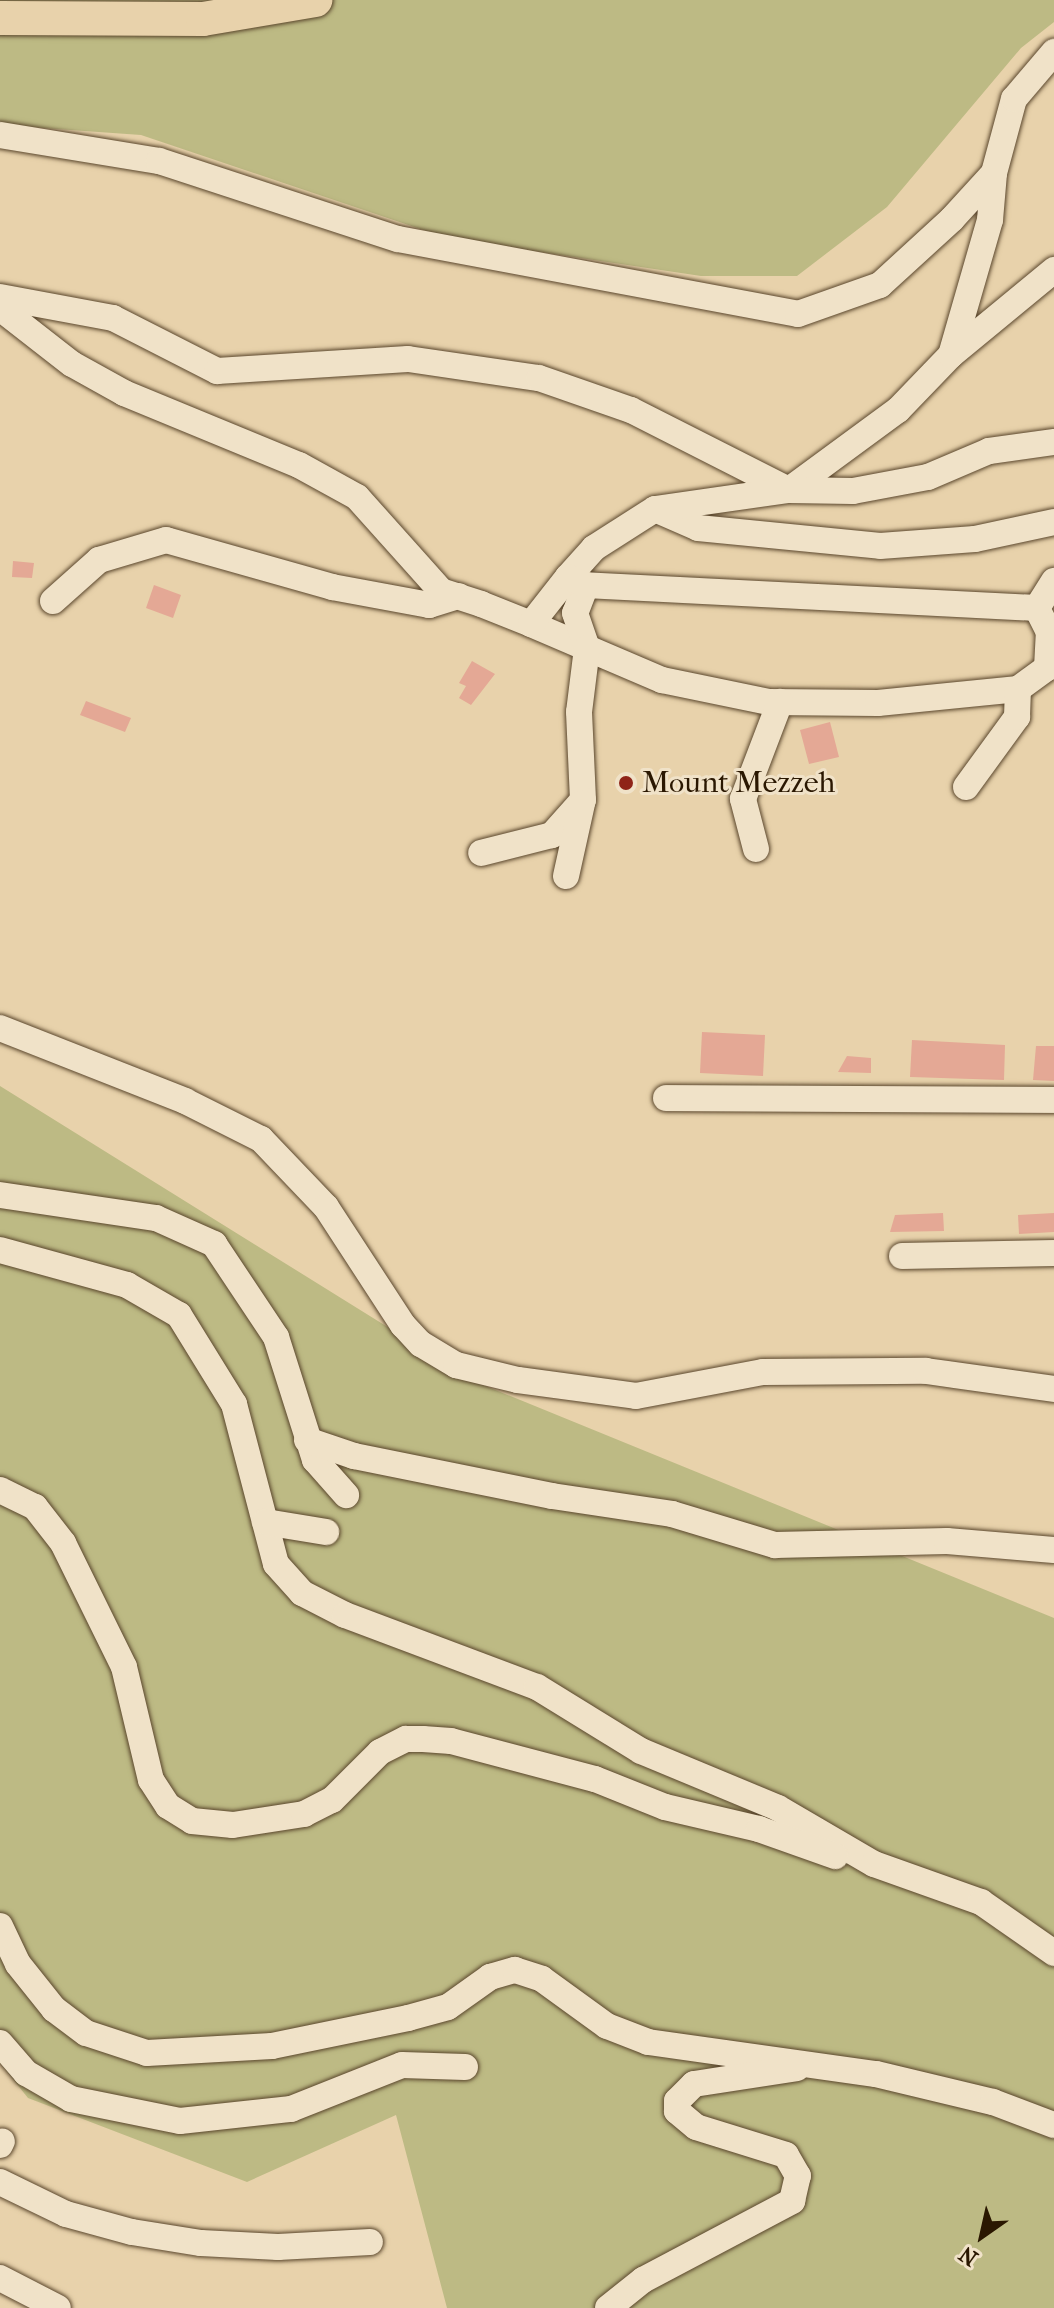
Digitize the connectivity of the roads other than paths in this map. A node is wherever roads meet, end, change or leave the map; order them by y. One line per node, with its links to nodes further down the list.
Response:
1 (315, 0): 2 (main road)
2 (0, 18)
3 (1054, 52): 5 (street)
4 (0, 135): 5 (street)
5 (994, 173): 9 (street)
6 (1054, 270): 9 (street)
7 (0, 297): 11 (street)
8 (0, 308): 16 (street)
9 (951, 355): 11 (street)
10 (1054, 442): 11 (street)
11 (789, 490): 12 (street)
12 (655, 509): 13 (street); 14 (street)
13 (1054, 522)
14 (577, 581): 18 (street); 19 (street); 20 (street)
15 (1054, 581): 18 (street)
16 (459, 596): 17 (street); 19 (street)
17 (53, 601)
18 (1037, 608): 21 (street)
19 (531, 624): 20 (street)
20 (587, 648): 23 (street); 25 (street)
21 (1050, 667): 22 (street)
22 (1018, 689): 23 (street); 24 (street)
23 (780, 702): 26 (street)
24 (966, 787)
25 (583, 800): 27 (street); 28 (street)
26 (756, 849)
27 (481, 853)
28 (566, 876)
29 (0, 1028): 36 (street)
30 (666, 1098): 31 (street)
31 (1054, 1100)
32 (0, 1195): 37 (street)
33 (0, 1250): 40 (street)
34 (1054, 1253): 35 (street)
35 (902, 1256)
36 (1054, 1389)
37 (307, 1440): 39 (street); 42 (street)
38 (0, 1490): 43 (street)
39 (346, 1495)
40 (265, 1522): 41 (street); 43 (street)
41 (326, 1532)
42 (1054, 1550)
43 (874, 1864): 45 (street)
44 (0, 1926): 47 (street)
45 (1054, 1953)
46 (0, 2043): 48 (street)
47 (817, 2064): 49 (street); 54 (street)
48 (465, 2067)
49 (1054, 2125)
50 (0, 2182): 51 (street)
51 (370, 2242)
52 (0, 2278): 53 (street)
53 (58, 2308)
54 (608, 2308)

